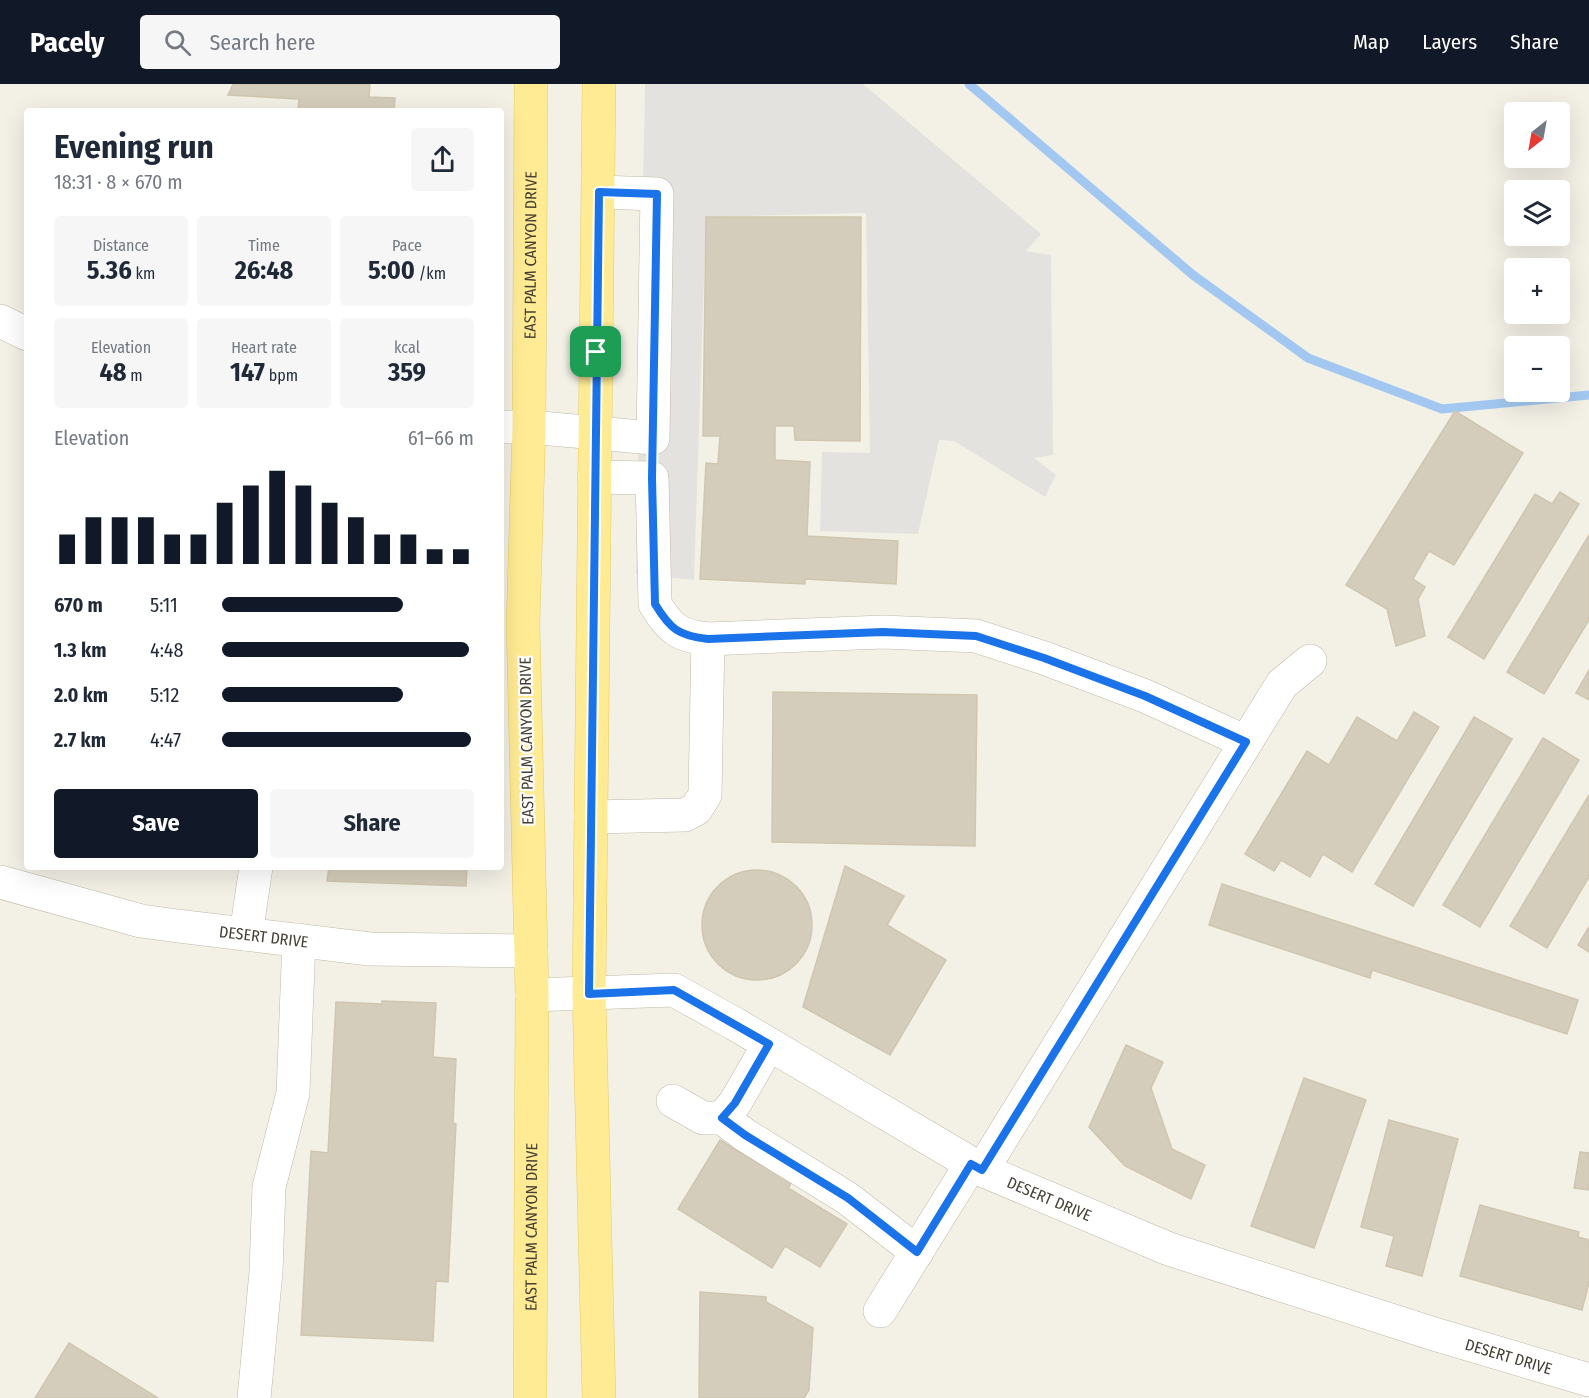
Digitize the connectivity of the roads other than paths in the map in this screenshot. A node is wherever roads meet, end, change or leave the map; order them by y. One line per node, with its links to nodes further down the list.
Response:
1 (531, 84): 6 (main road, EAST PALM CANYON DRIVE)
2 (599, 84): 3 (main road)
3 (599, 192): 7 (main road); 8 (street)
4 (0, 321): 5 (street)
5 (24, 333)
6 (515, 427): 7 (street); 19 (main road, EAST PALM CANYON DRIVE)
7 (595, 433): 8 (street); 9 (main road)
8 (653, 438): 10 (street)
9 (594, 477): 10 (street); 14 (main road)
10 (652, 478): 11 (street)
11 (708, 639): 13 (street); 14 (street)
12 (1310, 660): 13 (street)
13 (1246, 742): 25 (street)
14 (591, 816): 20 (main road)
15 (256, 870): 17 (street)
16 (0, 882): 17 (street, DESERT DRIVE)
17 (246, 934): 18 (street, DESERT DRIVE)
18 (299, 940): 19 (street, DESERT DRIVE); 29 (street)
19 (531, 951): 21 (main road, EAST PALM CANYON DRIVE)
20 (589, 994): 21 (street, DESERT DRIVE); 22 (street, DESERT DRIVE); 31 (main road)
21 (532, 995): 30 (main road, EAST PALM CANYON DRIVE)
22 (769, 1044): 24 (street); 25 (street, DESERT DRIVE)
23 (673, 1101): 24 (street)
24 (722, 1118): 26 (street)
25 (977, 1167): 26 (street); 28 (street, DESERT DRIVE)
26 (917, 1252): 27 (street)
27 (880, 1311)
28 (1589, 1380)
29 (254, 1398)
30 (530, 1398)
31 (598, 1398)

